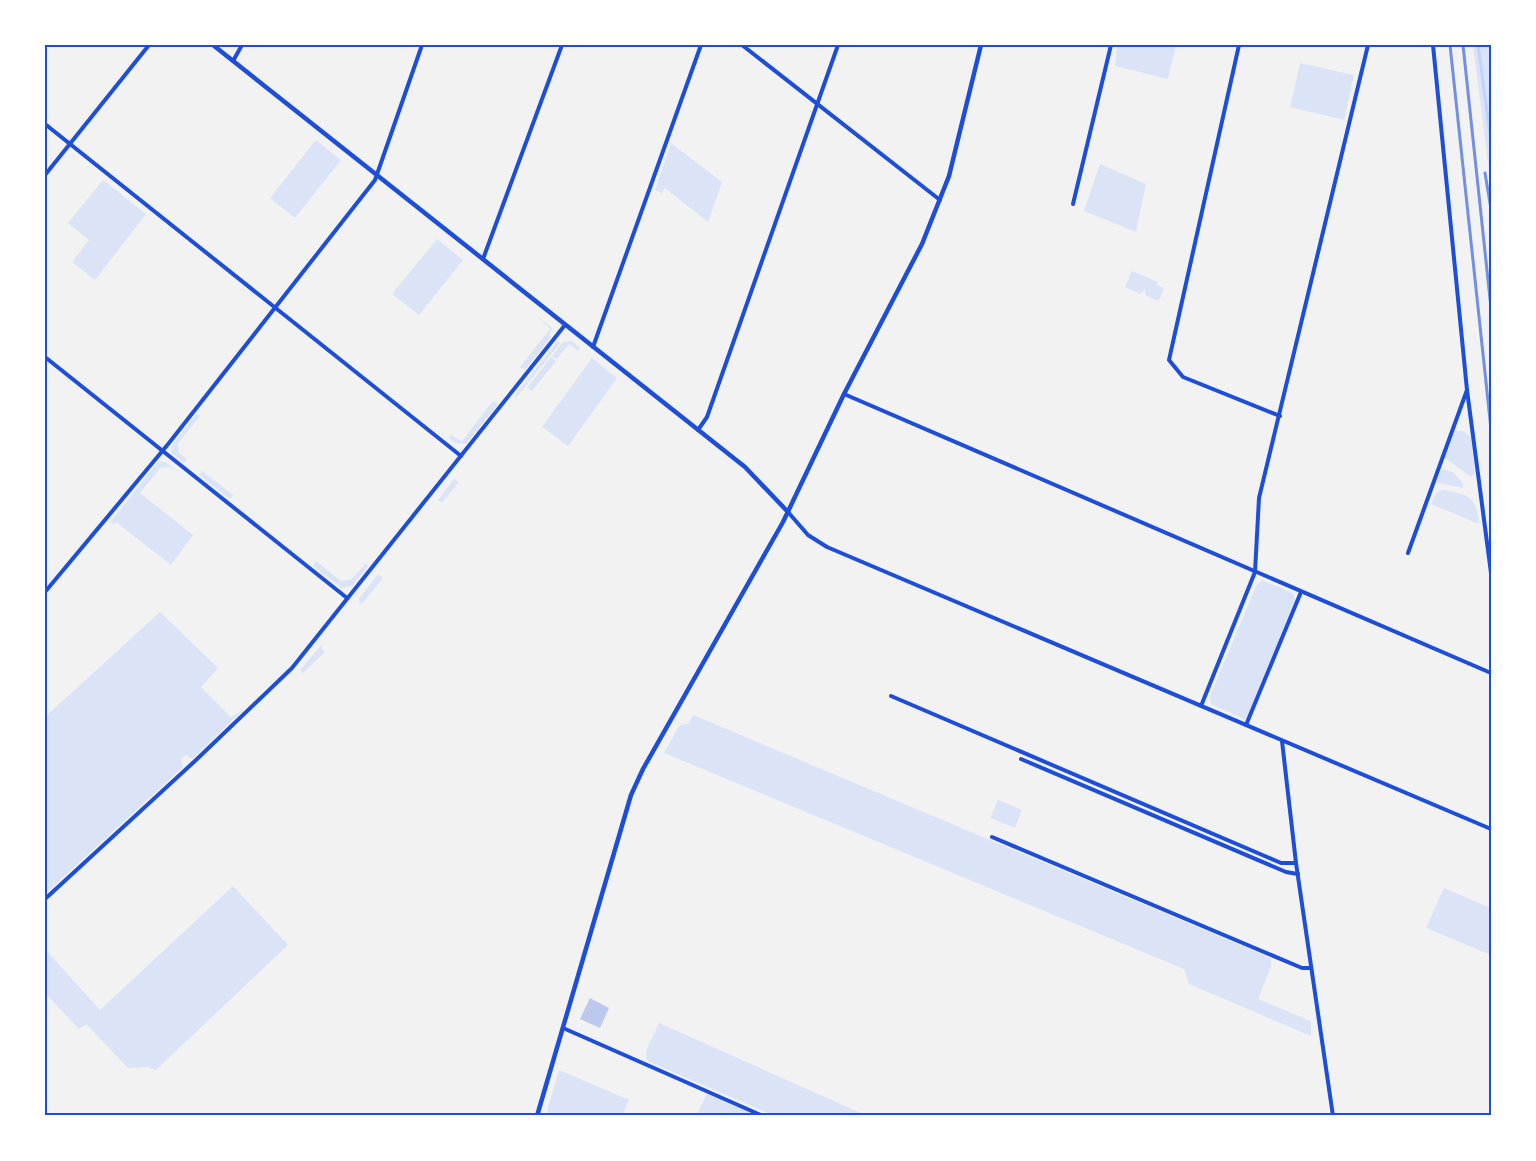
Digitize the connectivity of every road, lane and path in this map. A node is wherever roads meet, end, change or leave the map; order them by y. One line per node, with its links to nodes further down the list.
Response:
1 (149, 45): 17 (street)
2 (213, 45): 14 (street)
3 (242, 45): 14 (street)
4 (422, 45): 19 (street)
5 (562, 45): 22 (street)
6 (702, 45): 25 (street)
7 (742, 45): 15 (street)
8 (838, 45): 15 (street)
9 (981, 45): 20 (street)
10 (1111, 45): 21 (street)
11 (1239, 45): 29 (street)
12 (1368, 45): 29 (street)
13 (1433, 45): 27 (street)
14 (233, 61): 19 (street)
15 (817, 104): 20 (street); 30 (street)
16 (45, 124): 17 (street)
17 (70, 144): 18 (street); 23 (street)
18 (45, 175)
19 (377, 175): 22 (street); 23 (street)
20 (941, 200): 28 (street)
21 (1074, 204)
22 (483, 259): 24 (street)
23 (276, 308): 31 (street); 32 (street)
24 (566, 325): 25 (street); 32 (street)
25 (593, 347): 30 (street)
26 (45, 357): 31 (street)
27 (1467, 390): 34 (street); 36 (street)
28 (844, 394): 33 (street); 35 (street)
29 (1280, 416): 35 (street)
30 (698, 430): 33 (street)
31 (162, 451): 37 (street); 39 (street)
32 (461, 456): 39 (street)
33 (788, 512): 42 (street); 52 (street)
34 (1408, 553)
35 (1255, 572): 38 (street); 42 (street)
36 (1491, 573)
37 (45, 592)
38 (1301, 592): 40 (street); 43 (street)
39 (348, 598): 50 (street)
40 (1491, 674)
41 (891, 696): 48 (street)
42 (1201, 706): 43 (street)
43 (1246, 725): 44 (street)
44 (1282, 740): 46 (street); 48 (street)
45 (1021, 759): 49 (street)
46 (1491, 829)
47 (992, 837): 51 (street)
48 (1296, 863): 49 (street)
49 (1298, 874): 51 (street)
50 (45, 899)
51 (1311, 968): 55 (street)
52 (563, 1028): 53 (street); 54 (street)
53 (537, 1116)
54 (763, 1116)
55 (1333, 1116)

